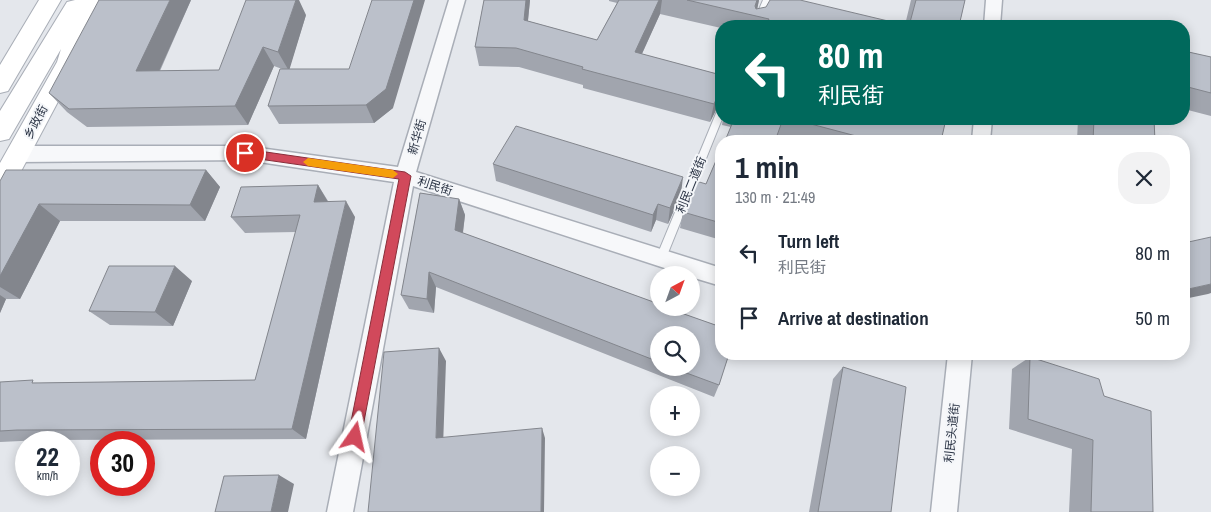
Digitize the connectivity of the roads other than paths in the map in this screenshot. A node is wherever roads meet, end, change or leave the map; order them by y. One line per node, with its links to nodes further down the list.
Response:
1 (48, 0): 9 (main road)
2 (79, 0): 11 (main road)
3 (88, 0): 12 (main road, 乡政街)
4 (457, 0): 13 (street, 新华街)
5 (767, 0): 7 (lane)
6 (994, 0): 8 (street)
7 (759, 20)
8 (992, 20)
9 (3, 70)
10 (715, 125): 15 (lane, 利民二道街)
11 (0, 132)
12 (18, 154): 13 (street, 利民街); 14 (main road, 乡政街)
13 (405, 176): 15 (street, 利民街); 18 (street, 新华街)
14 (0, 187)
15 (661, 258): 16 (street, 利民街)
16 (715, 275)
17 (959, 360): 19 (street, 利民头道街)
18 (340, 512)
19 (944, 512)

